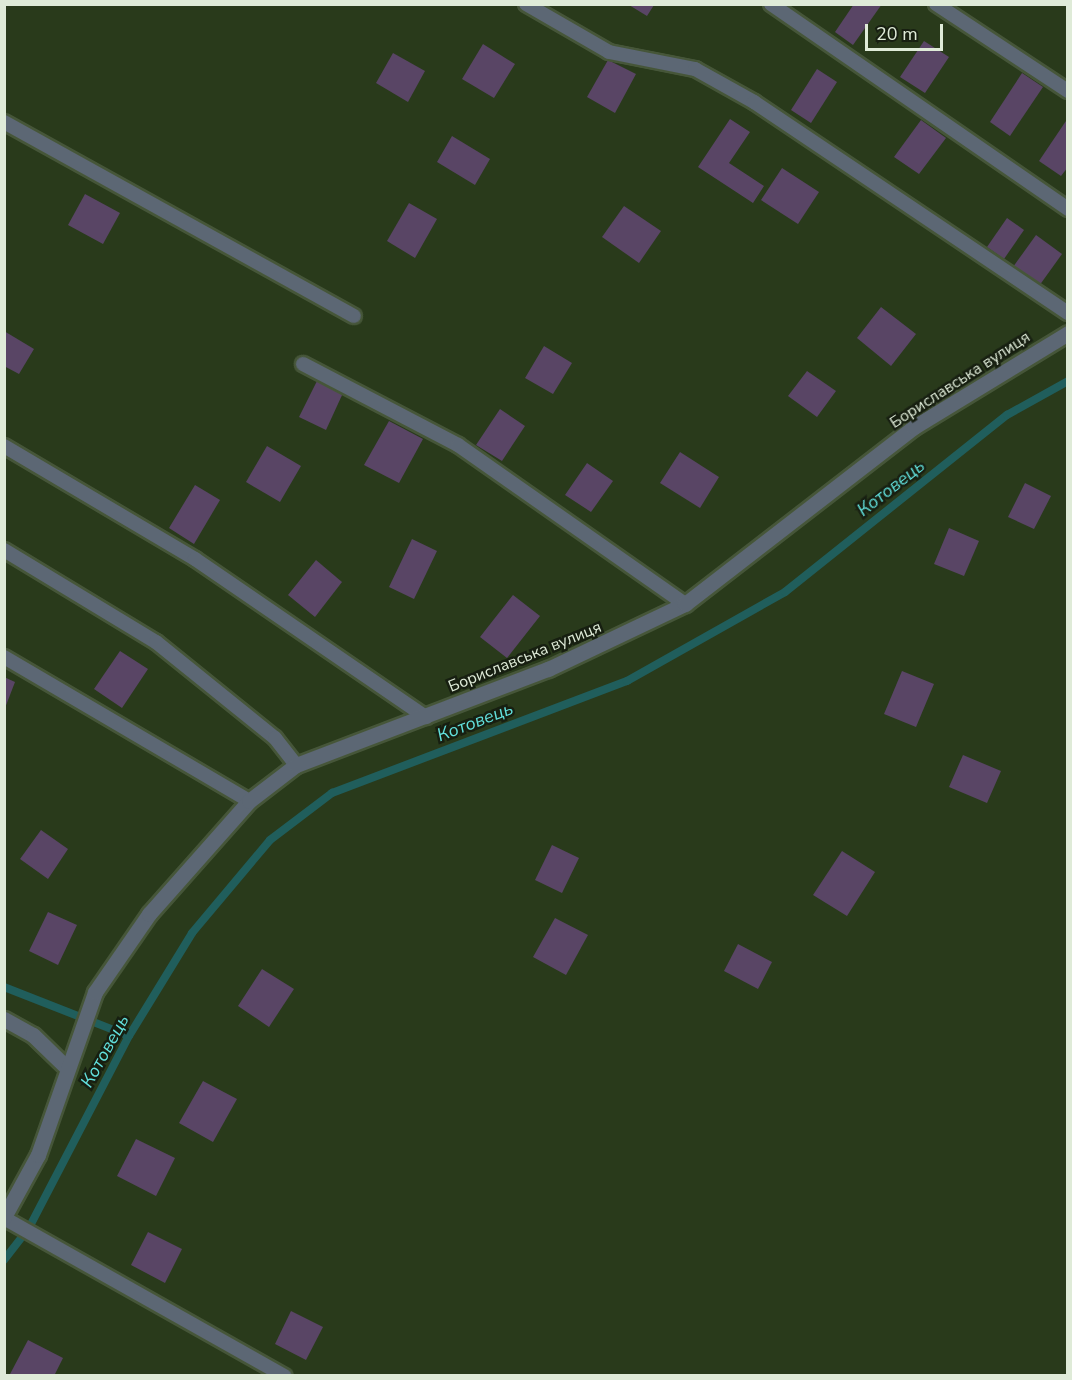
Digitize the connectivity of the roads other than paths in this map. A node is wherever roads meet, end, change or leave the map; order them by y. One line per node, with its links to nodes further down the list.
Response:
1 (526, 4): 7 (lane)
2 (771, 4): 6 (lane)
3 (936, 4): 4 (lane)
4 (1068, 91)
5 (4, 122): 8 (lane)
6 (1068, 209)
7 (1068, 313)
8 (354, 316)
9 (1068, 333): 13 (street, Бориславська вулиця)
10 (303, 364): 13 (lane)
11 (4, 446): 15 (lane)
12 (4, 550): 16 (lane)
13 (685, 604): 15 (street, Бориславська вулиця)
14 (4, 657): 17 (lane)
15 (426, 717): 16 (street, Бориславська вулиця)
16 (296, 765): 17 (street, Бориславська вулиця)
17 (249, 801): 19 (street, Бориславська вулиця)
18 (4, 1019): 19 (street)
19 (65, 1066): 20 (street, Бориславська вулиця)
20 (4, 1217): 21 (lane)
21 (284, 1376)

